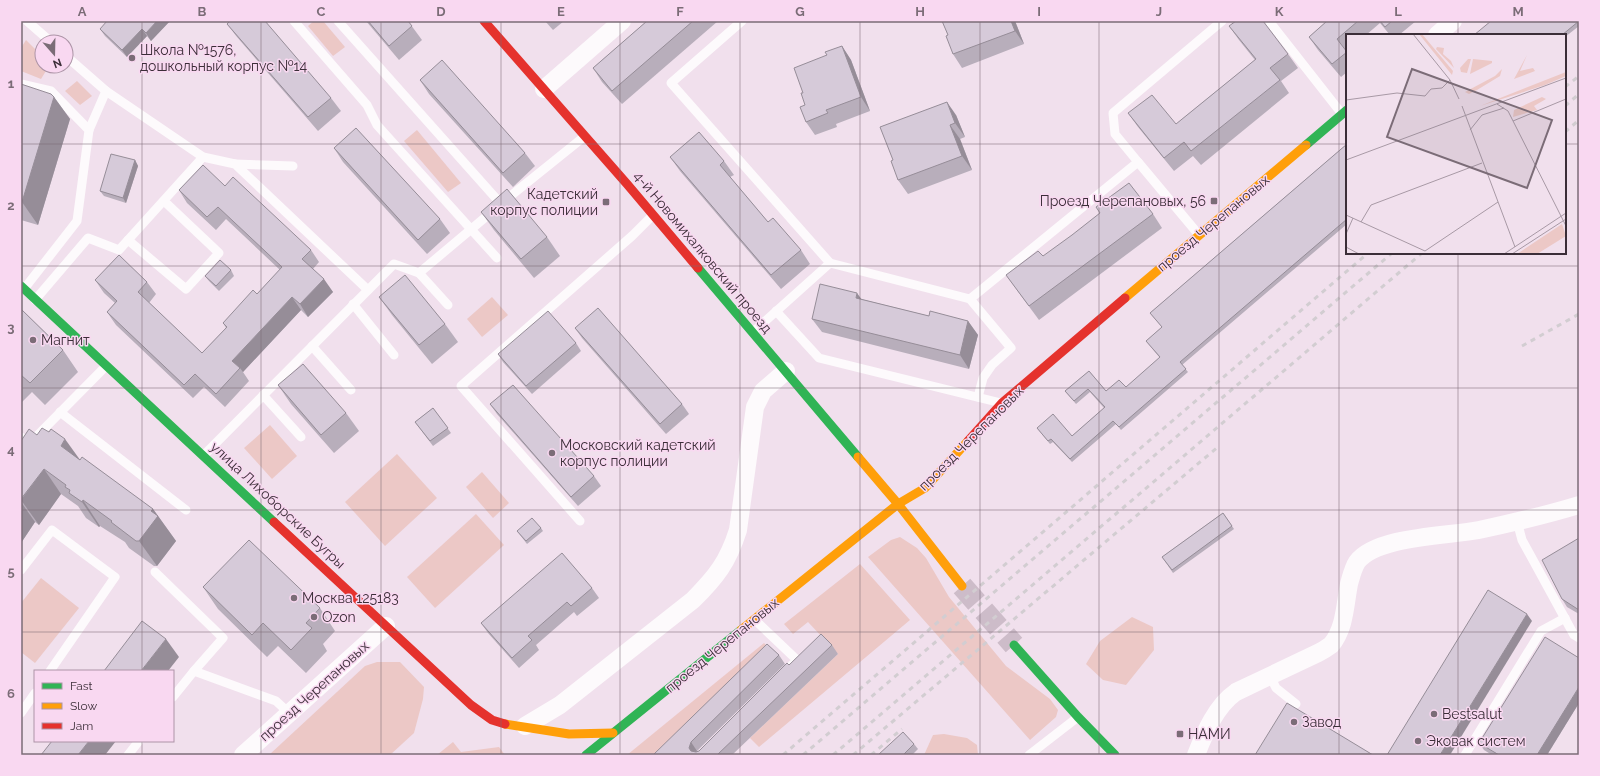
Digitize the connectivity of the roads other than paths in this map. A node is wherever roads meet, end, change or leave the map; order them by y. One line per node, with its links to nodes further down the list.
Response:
1 (27, 21): 10 (lane)
2 (294, 21): 26 (lane)
3 (338, 21): 24 (lane)
4 (484, 21): 14 (street, 4-й Новомихалковский проезд)
5 (622, 21): 14 (street)
6 (742, 21): 30 (lane)
7 (1222, 21): 20 (lane)
8 (1270, 21): 16 (lane)
9 (1453, 21): 11 (street)
10 (42, 34)
11 (1438, 34)
12 (74, 63): 15 (lane)
13 (21, 84): 17 (lane)
14 (544, 89): 18 (street, 4-й Новомихалковский проезд)
15 (106, 91): 17 (lane); 19 (lane)
16 (1345, 112): 27 (street, проезд Черепановых)
17 (89, 130): 32 (lane)
18 (585, 136): 24 (lane); 25 (street, 4-й Новомихалковский проезд)
19 (203, 157): 21 (lane); 23 (lane)
20 (1138, 162): 27 (lane); 34 (lane)
21 (235, 164): 22 (lane); 33 (lane)
22 (294, 166)
23 (164, 201): 28 (lane); 28 (lane)
24 (501, 204): 26 (lane)
25 (653, 215): 39 (street, 4-й Новомихалковский проезд); 56 (lane)
26 (471, 229): 29 (lane); 31 (lane)
27 (1199, 234): 47 (street, проезд Черепановых)
28 (128, 240): 35 (lane)
29 (497, 258)
30 (830, 263): 34 (lane); 38 (lane)
31 (419, 273): 33 (lane); 37 (lane)
32 (23, 287): 35 (street, улица Лихоборские Бугры)
33 (368, 290): 36 (lane)
34 (970, 299): 46 (lane)
35 (35, 300): 42 (street, улица Лихоборские Бугры)
36 (353, 304): 40 (lane); 41 (lane)
37 (448, 305)
38 (776, 311): 39 (lane); 46 (lane)
39 (753, 332): 43 (street, 4-й Новомихалковский проезд)
40 (312, 346): 44 (lane); 45 (lane)
41 (394, 355)
42 (106, 366): 48 (lane); 52 (street, улица Лихоборские Бугры)
43 (786, 371): 53 (street, 4-й Новомихалковский проезд); 76 (street)
44 (351, 390)
45 (263, 395): 50 (lane); 52 (lane)
46 (978, 397): 47 (lane)
47 (1002, 403): 53 (street, проезд Черепановых)
48 (60, 412): 51 (lane); 55 (lane)
49 (21, 437): 51 (lane)
50 (301, 437)
51 (25, 446)
52 (204, 455): 63 (street, улица Лихоборские Бугры)
53 (898, 504): 60 (street, 4-й Новомихалковский проезд); 62 (street, проезд Черепановых)
54 (1579, 505): 57 (street)
55 (186, 510)
56 (580, 521)
57 (1517, 521): 61 (lane); 69 (street)
58 (21, 570): 66 (lane)
59 (155, 572): 67 (lane)
60 (962, 586)
61 (1565, 618): 64 (lane); 85 (lane)
62 (754, 619): 68 (lane); 77 (street, проезд Черепановых)
63 (386, 626): 73 (street, проезд Черепановых); 76 (street, улица Лихоборские Бугры)
64 (1579, 638)
65 (1014, 645): 75 (street)
66 (51, 670)
67 (194, 671): 71 (lane); 73 (lane)
68 (786, 672)
69 (1270, 676): 72 (lane); 84 (street)
70 (34, 694): 74 (lane)
71 (174, 696)
72 (1296, 704)
73 (289, 713): 80 (street, проезд Черепановых)
74 (21, 714)
75 (1078, 717): 82 (lane); 83 (street)
76 (525, 726): 77 (street, улица Лихоборские Бугры)
77 (613, 733): 81 (street, проезд Черепановых)
78 (138, 742): 79 (lane)
79 (128, 755)
80 (243, 755)
81 (586, 755)
82 (1029, 755)
83 (1115, 755)
84 (1196, 755)
85 (1464, 755)

